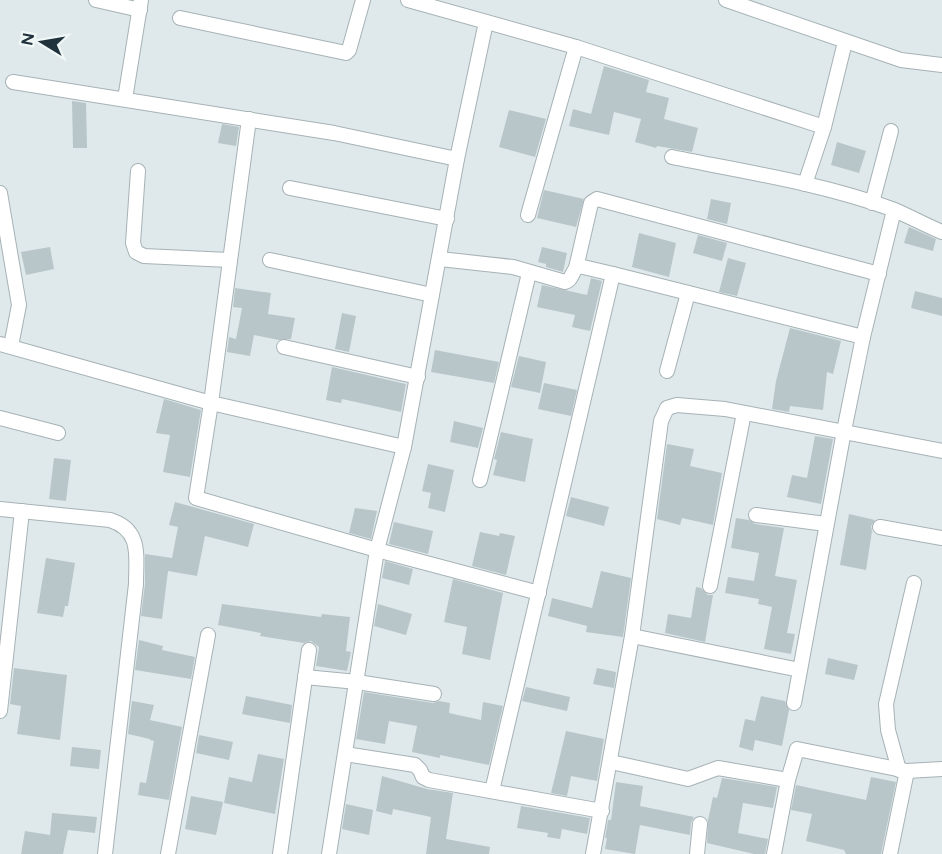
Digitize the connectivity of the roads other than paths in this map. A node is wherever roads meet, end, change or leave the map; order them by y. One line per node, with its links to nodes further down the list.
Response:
1 (96, 0): 5 (street)
2 (363, 0): 6 (street)
3 (408, 0): 7 (street)
4 (726, 0): 8 (street)
5 (140, 5): 12 (street)
6 (180, 18)
7 (486, 22): 9 (street); 17 (street)
8 (845, 42): 10 (street); 14 (street)
9 (576, 47): 14 (street); 24 (street)
10 (942, 65)
11 (13, 82): 12 (street)
12 (125, 99): 13 (street)
13 (249, 119): 17 (street); 29 (street)
14 (824, 127): 19 (street)
15 (891, 131): 22 (street)
16 (672, 157): 19 (street)
17 (457, 159): 25 (street)
18 (138, 171): 29 (street)
19 (805, 184): 22 (street)
20 (290, 188): 25 (street)
21 (0, 193): 27 (street)
22 (872, 202): 23 (street)
23 (894, 210): 26 (street); 34 (street)
24 (528, 214)
25 (447, 219): 28 (street)
26 (942, 232)
27 (6, 257): 38 (street)
28 (440, 259): 32 (street); 36 (street)
29 (229, 260): 42 (street)
30 (270, 260): 36 (street)
31 (576, 268): 32 (street); 33 (street); 34 (street)
32 (529, 273): 49 (street)
33 (613, 274): 35 (street); 59 (street)
34 (879, 274): 37 (street)
35 (688, 293): 37 (street); 40 (street)
36 (432, 295): 41 (street)
37 (863, 337): 45 (street)
38 (5, 345): 42 (street)
39 (284, 347): 41 (street)
40 (667, 371)
41 (418, 377): 47 (street)
42 (211, 404): 47 (street); 56 (street)
43 (744, 413): 45 (street); 58 (street); 61 (street)
44 (0, 418): 46 (street)
45 (844, 431): 48 (street); 53 (street)
46 (58, 434)
47 (404, 447): 56 (street)
48 (942, 451)
49 (480, 480)
50 (0, 508): 51 (street)
51 (22, 511): 68 (street); 77 (street)
52 (756, 515): 53 (street)
53 (826, 524): 63 (street)
54 (880, 527): 55 (street)
55 (941, 535)
56 (377, 550): 59 (street); 65 (street)
57 (914, 583): 72 (street)
58 (710, 586)
59 (539, 593): 74 (street)
60 (208, 635): 78 (street)
61 (632, 636): 63 (street); 70 (street)
62 (309, 650): 64 (street)
63 (800, 670): 67 (street)
64 (305, 677): 65 (street); 79 (street)
65 (357, 682): 66 (street); 69 (street)
66 (434, 694)
67 (794, 703)
68 (0, 711)
69 (345, 754): 74 (street); 80 (street)
70 (611, 762): 73 (street); 75 (street)
71 (942, 769): 72 (street)
72 (903, 771): 73 (street); 84 (street)
73 (788, 780): 83 (street)
74 (492, 791): 75 (street)
75 (602, 812): 81 (street)
76 (700, 824): 82 (street)
77 (105, 854)
78 (168, 854)
79 (280, 854)
80 (329, 854)
81 (593, 854)
82 (697, 854)
83 (774, 854)
84 (890, 854)

